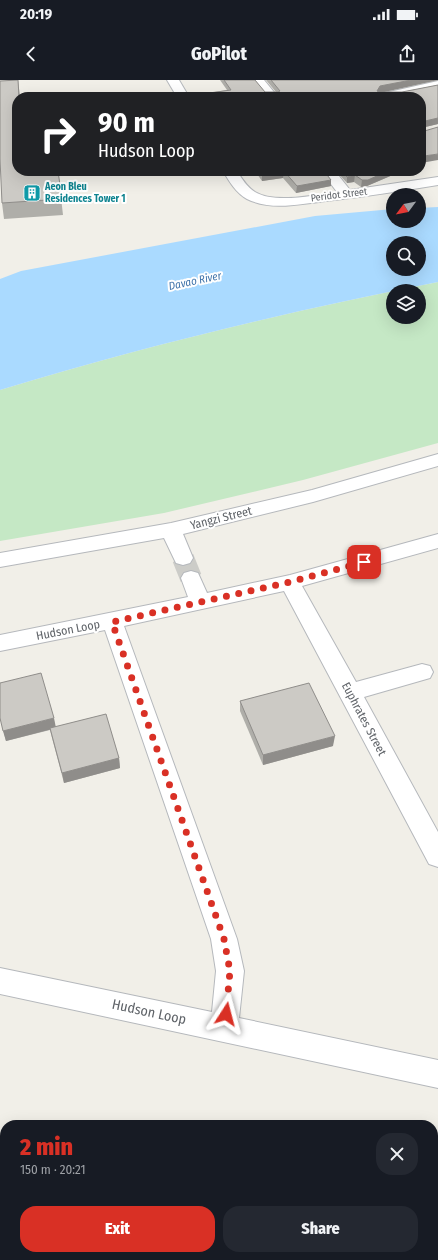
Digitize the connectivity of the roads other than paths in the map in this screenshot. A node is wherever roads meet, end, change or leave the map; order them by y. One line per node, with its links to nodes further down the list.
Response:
1 (173, 80): 4 (street)
2 (263, 81): 5 (street)
3 (438, 85): 6 (street)
4 (180, 92)
5 (269, 92)
6 (406, 92)
7 (234, 176): 10 (street, Peridot Street)
8 (332, 176): 10 (street)
9 (438, 180): 10 (street, Peridot Street)
10 (346, 195)
11 (438, 460): 12 (street, Yangzi Street)
12 (171, 530): 14 (street); 15 (street, Yangzi Street)
13 (438, 541): 17 (street, Hudson Loop)
14 (183, 558)
15 (0, 560)
16 (191, 578): 18 (street)
17 (290, 582): 18 (street, Hudson Loop); 22 (street, Euphrates Street)
18 (201, 602): 19 (street, Hudson Loop)
19 (112, 622): 20 (street, Hudson Loop); 25 (street)
20 (0, 642)
21 (422, 672): 22 (street)
22 (349, 693): 23 (street, Euphrates Street)
23 (438, 856)
24 (0, 981): 25 (street, Hudson Loop)
25 (223, 1028): 26 (street, Hudson Loop)
26 (438, 1074)

